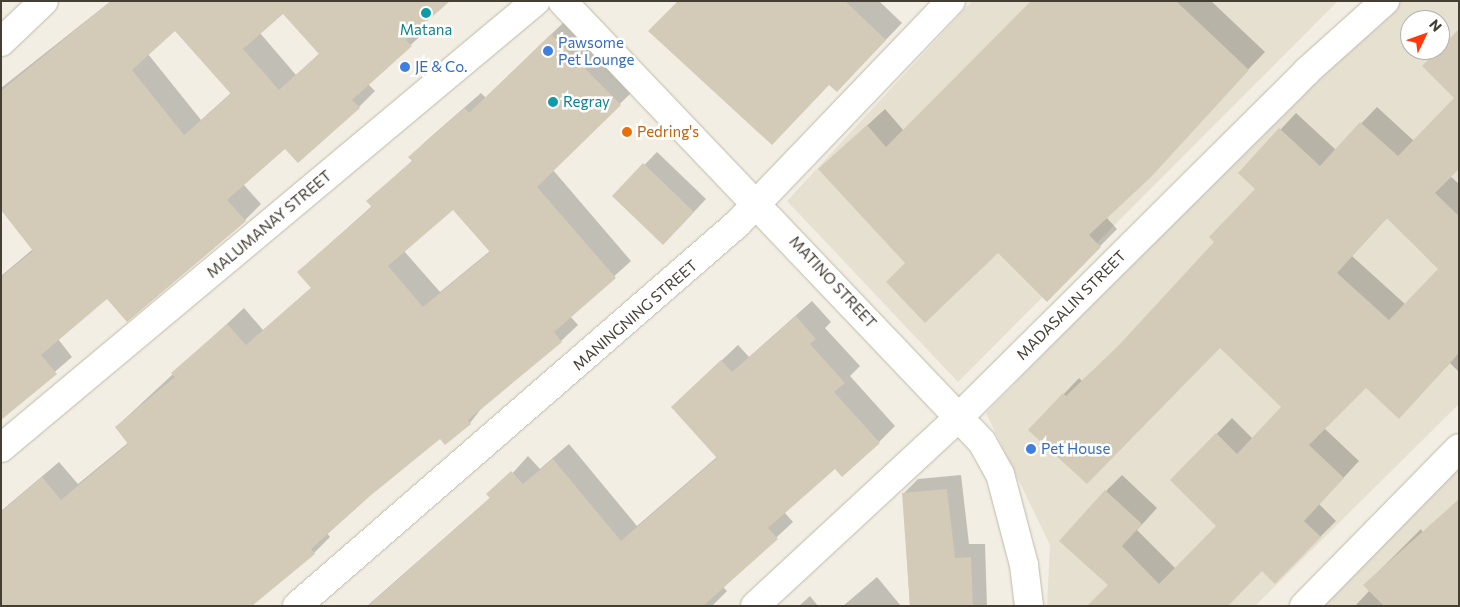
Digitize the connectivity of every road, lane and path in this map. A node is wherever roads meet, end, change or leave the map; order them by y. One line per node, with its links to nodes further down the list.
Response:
1 (44, 1): 6 (street)
2 (536, 1): 9 (street, MALUMANAY STREET)
3 (562, 1): 7 (street, MATINO STREET)
4 (951, 1): 7 (street, MANINGNING STREET)
5 (1385, 1): 8 (street, MADASALIN STREET)
6 (1, 42)
7 (759, 204): 8 (street, MATINO STREET); 11 (street, MANINGNING STREET)
8 (960, 416): 12 (street, MADASALIN STREET); 13 (street, MATINO STREET)
9 (1, 448)
10 (1459, 448): 14 (street)
11 (297, 606)
12 (755, 606)
13 (1028, 606)
14 (1304, 606)

